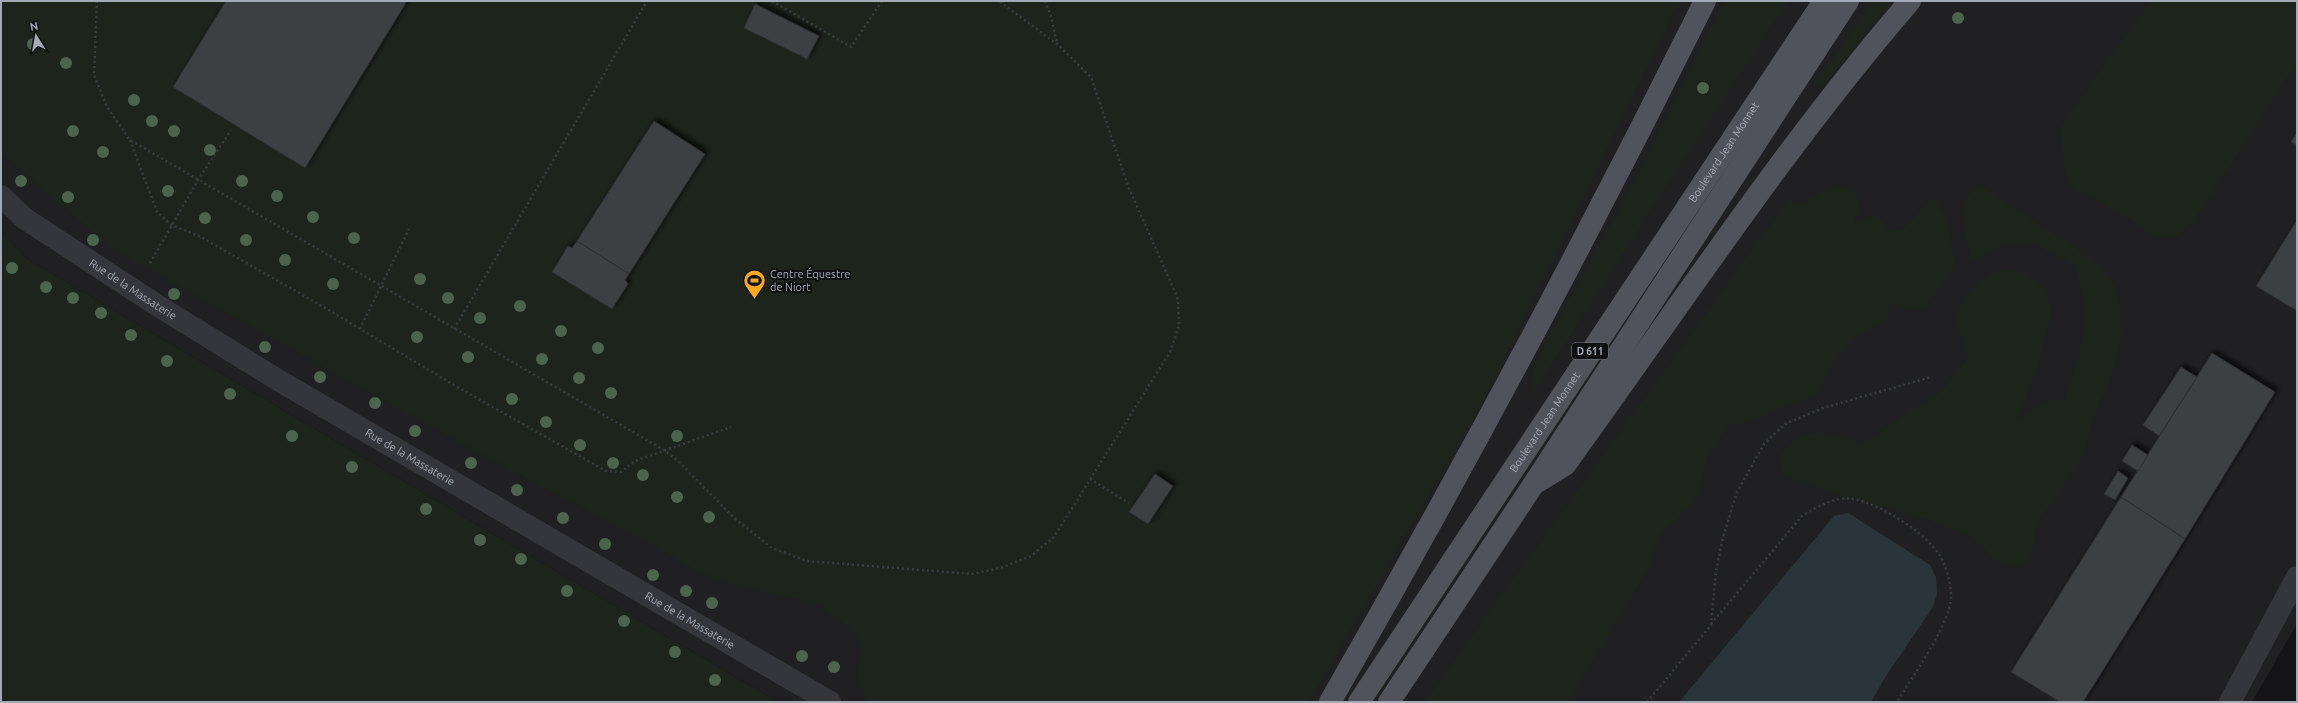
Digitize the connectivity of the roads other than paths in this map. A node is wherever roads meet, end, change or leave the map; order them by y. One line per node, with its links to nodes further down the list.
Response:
1 (1705, 1): 9 (main road)
2 (1824, 1): 10 (main road, Boulevard Jean Monnet / D 611)
3 (1848, 1): 6 (main road, Boulevard Jean Monnet / D 611)
4 (1910, 1): 6 (main road)
5 (1, 196): 8 (street, Rue de la Massaterie)
6 (1533, 485): 11 (main road, Boulevard Jean Monnet / D 611)
7 (2297, 577): 12 (street)
8 (830, 702)
9 (1330, 702)
10 (1359, 702)
11 (1389, 702)
12 (2230, 702)

